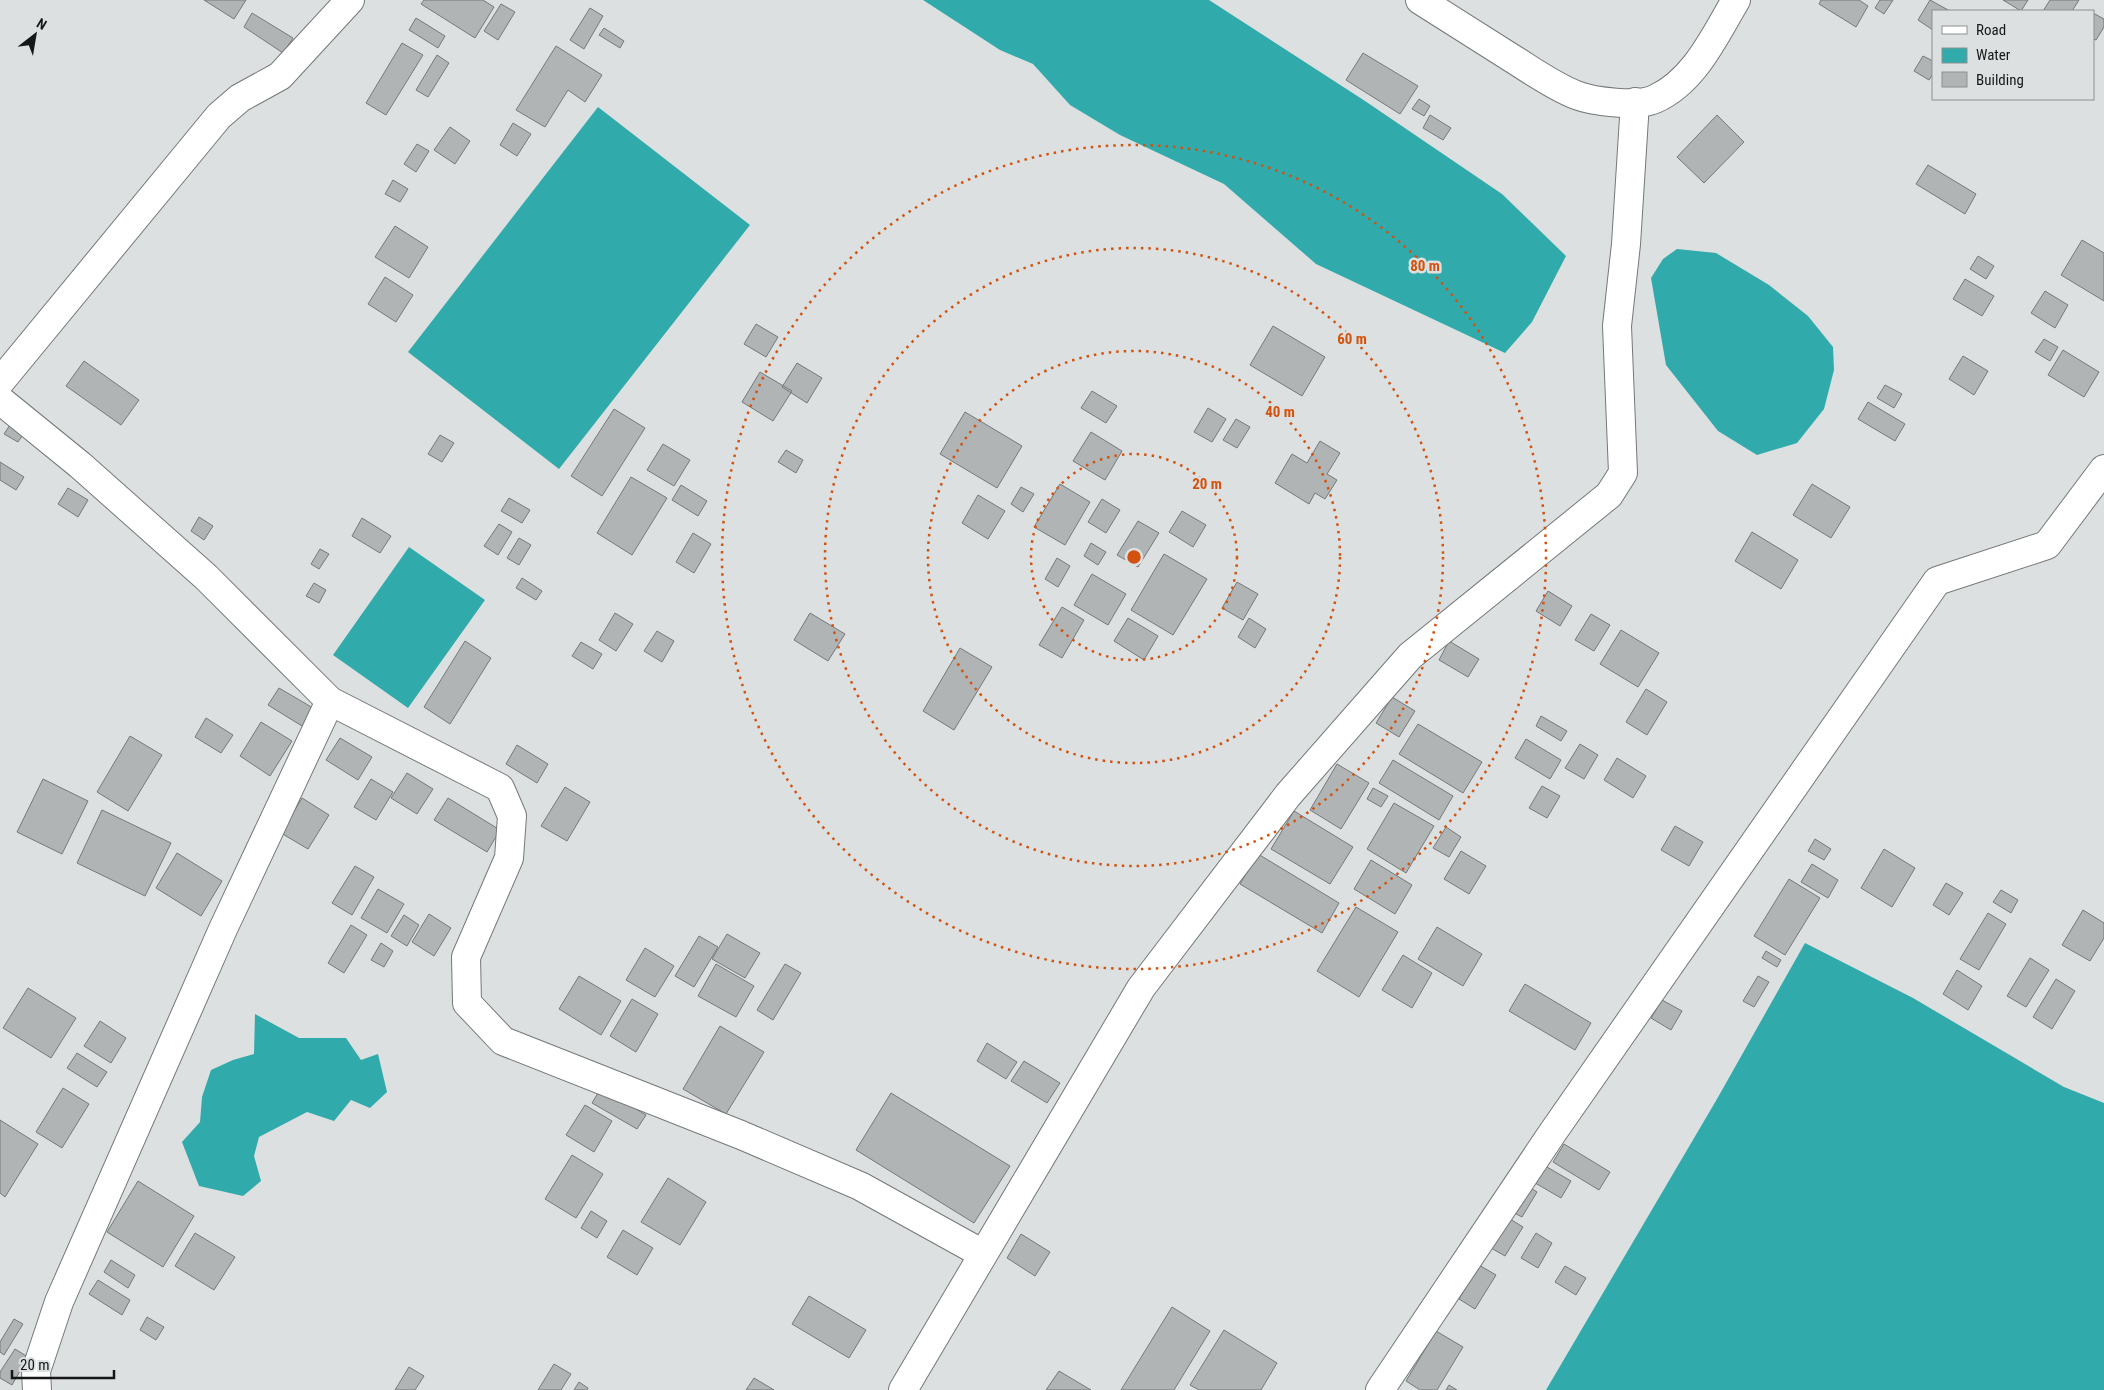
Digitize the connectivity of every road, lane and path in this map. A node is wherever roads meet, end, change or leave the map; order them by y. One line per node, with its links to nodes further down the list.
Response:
1 (350, 0): 5 (street)
2 (1420, 0): 4 (street)
3 (1736, 0): 4 (street)
4 (1635, 102): 9 (street)
5 (0, 382)
6 (0, 400): 8 (street)
7 (2104, 468): 12 (street)
8 (330, 701): 9 (street); 10 (street)
9 (984, 1254): 11 (street)
10 (37, 1390)
11 (903, 1390)
12 (1380, 1390)

